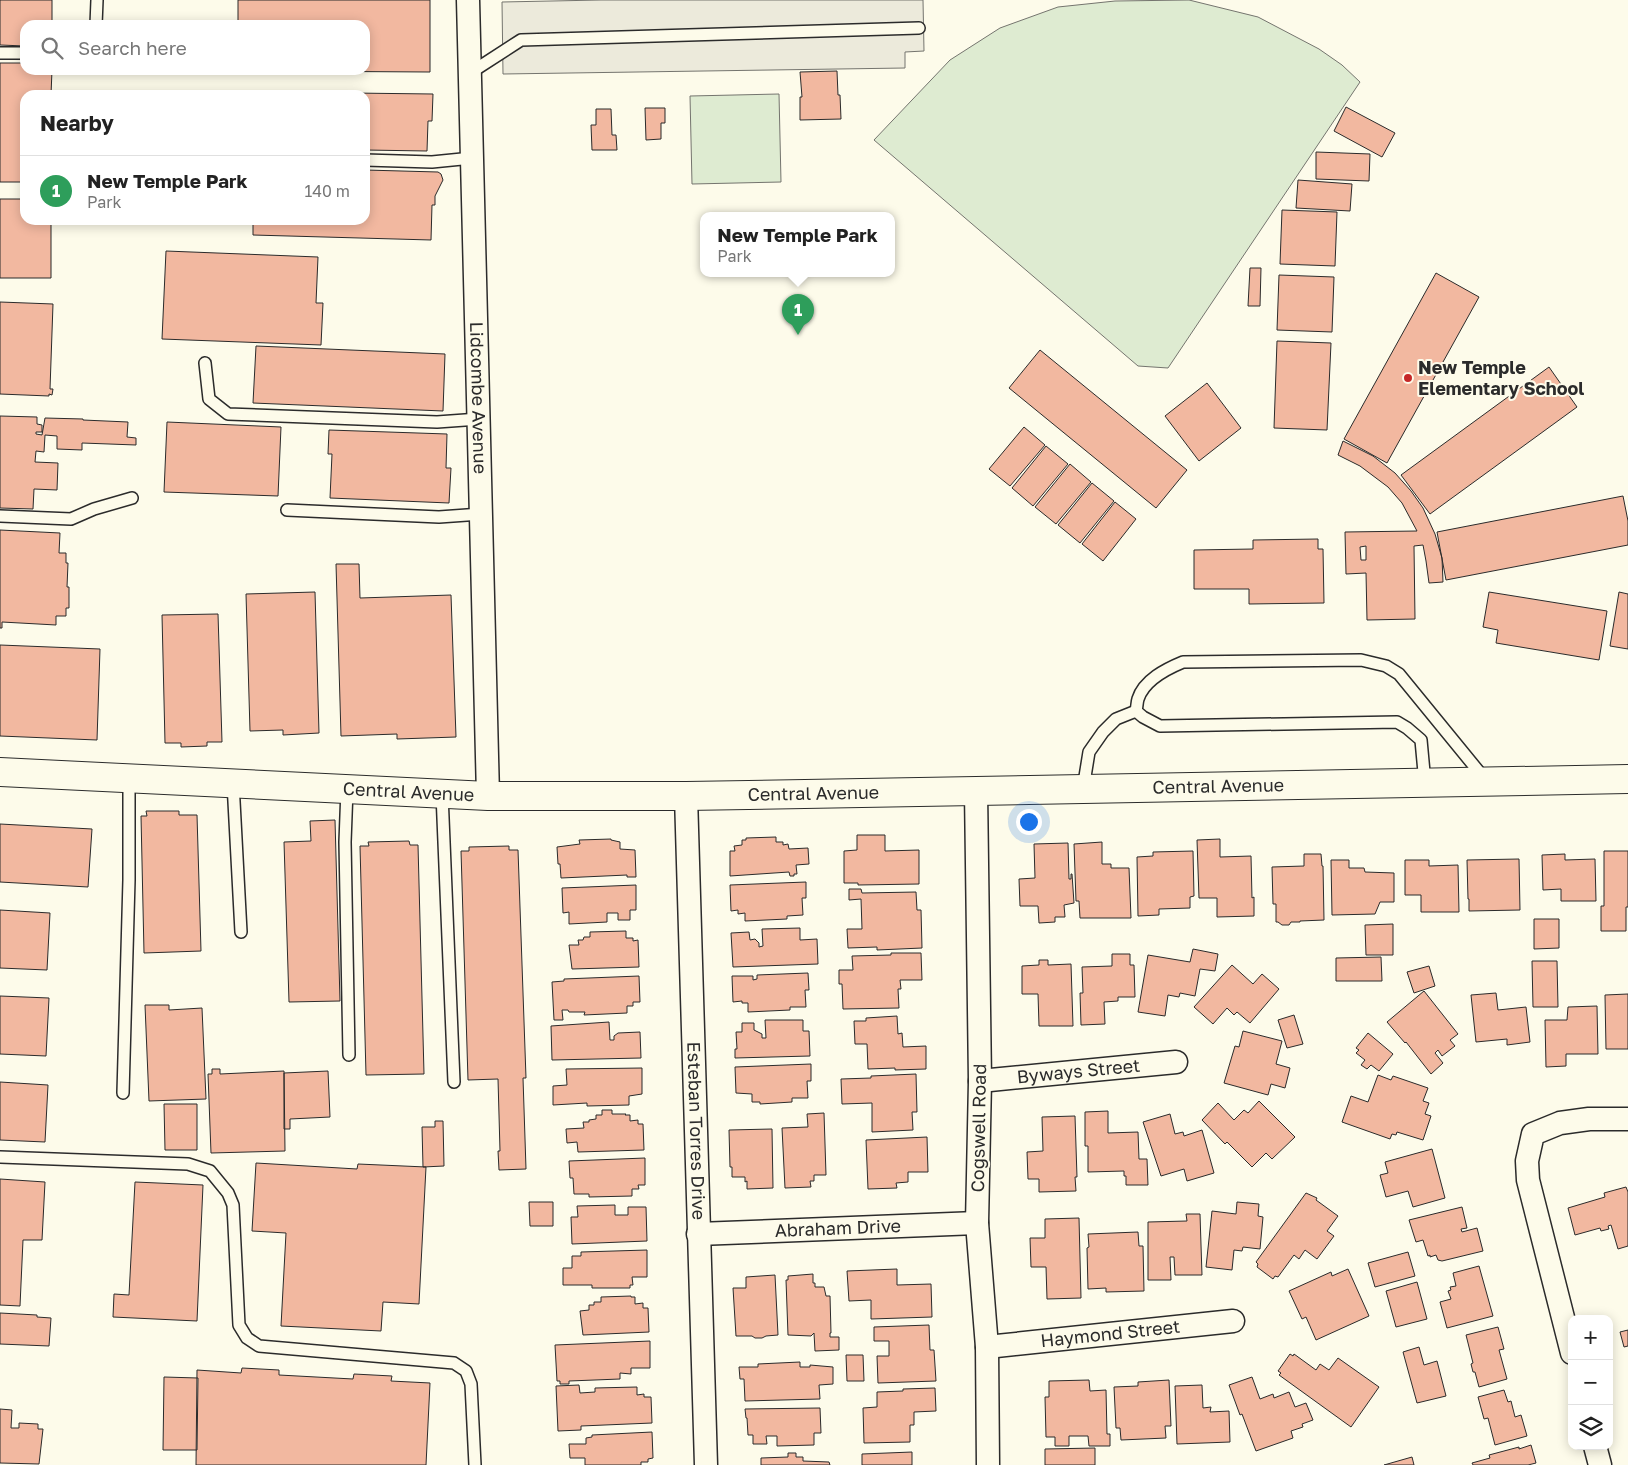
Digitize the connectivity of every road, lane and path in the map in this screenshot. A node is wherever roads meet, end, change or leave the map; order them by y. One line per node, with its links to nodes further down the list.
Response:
1 (97, 0): 3 (lane)
2 (468, 0): 7 (street, Lidcombe Avenue)
3 (96, 20)
4 (919, 28): 7 (lane)
5 (0, 52): 6 (lane)
6 (20, 53)
7 (470, 73): 8 (street, Lidcombe Avenue)
8 (472, 158): 9 (lane); 11 (street, Lidcombe Avenue)
9 (370, 160)
10 (205, 363): 11 (lane)
11 (479, 419): 14 (street, Lidcombe Avenue)
12 (132, 498): 15 (lane)
13 (287, 510): 14 (lane)
14 (481, 514): 27 (street, Lidcombe Avenue)
15 (0, 516)
16 (1136, 711): 20 (lane); 21 (lane); 24 (lane)
17 (0, 772): 18 (street, Central Avenue)
18 (130, 778): 22 (street, Central Avenue); 34 (lane)
19 (1628, 779): 20 (street, Central Avenue)
20 (1487, 782): 21 (street, Central Avenue)
21 (1425, 783): 24 (street, Central Avenue)
22 (233, 784): 23 (street, Central Avenue); 29 (lane)
23 (347, 789): 26 (street, Central Avenue); 30 (lane)
24 (1083, 790): 25 (street, Central Avenue)
25 (976, 791): 28 (street, Central Avenue); 32 (street, Cogswell Road)
26 (442, 794): 27 (street, Central Avenue); 33 (lane)
27 (488, 796): 28 (street, Central Avenue)
28 (686, 796): 38 (street, Esteban Torres Drive)
29 (241, 932)
30 (349, 1055)
31 (1176, 1062): 32 (street, Byways Street)
32 (980, 1081): 37 (street, Cogswell Road)
33 (454, 1082)
34 (123, 1093)
35 (1628, 1119): 40 (street)
36 (0, 1157): 43 (lane)
37 (977, 1223): 38 (street, Abraham Drive); 41 (street, Cogswell Road)
38 (698, 1234): 44 (street, Esteban Torres Drive)
39 (1233, 1321): 41 (street, Haymond Street)
40 (1568, 1337)
41 (987, 1347): 45 (street, Cogswell Road)
42 (1596, 1450): 46 (street)
43 (475, 1465)
44 (706, 1465)
45 (988, 1465)
46 (1600, 1465)

